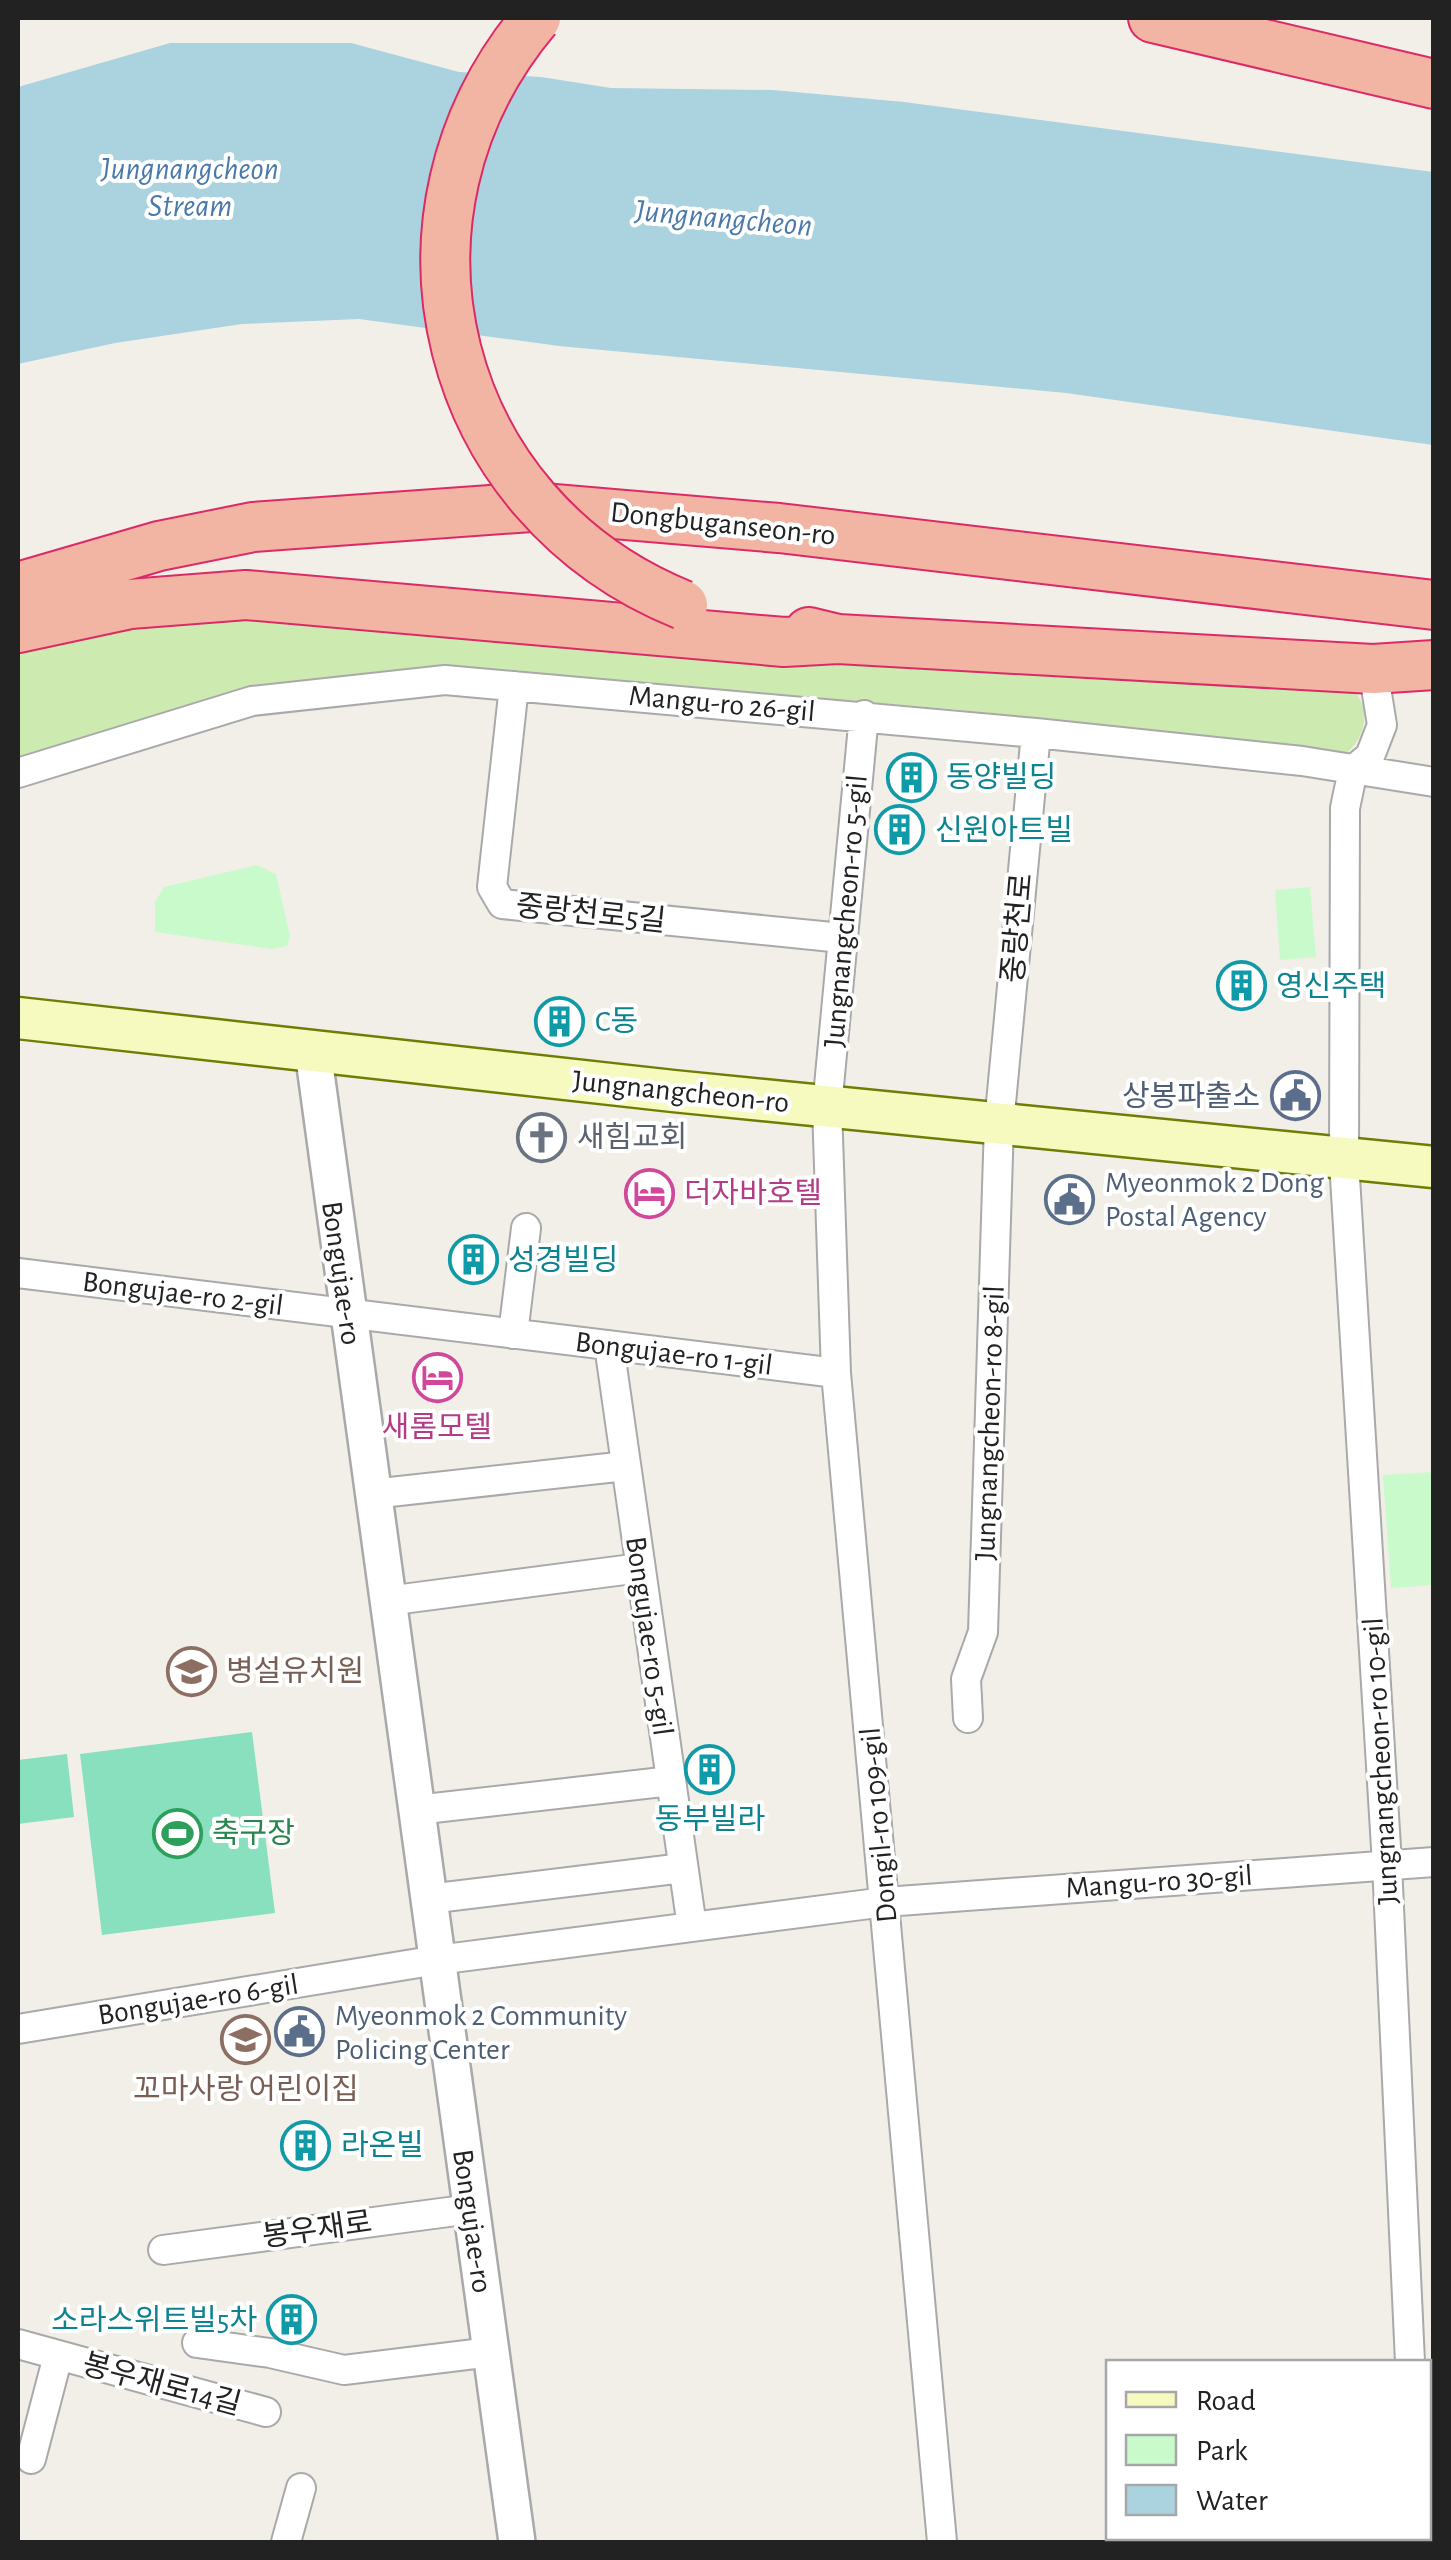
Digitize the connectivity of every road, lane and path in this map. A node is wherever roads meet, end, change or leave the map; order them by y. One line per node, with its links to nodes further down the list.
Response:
1 (536, 18): 7 (highway, bridge)
2 (1153, 18): 3 (highway)
3 (1434, 84)
4 (18, 587): 5 (highway, Dongbuganseon-ro)
5 (1434, 605)
6 (18, 628): 7 (highway)
7 (838, 639): 9 (highway)
8 (1434, 664): 9 (highway)
9 (1372, 669): 10 (highway); 14 (street)
10 (1434, 682)
11 (514, 686): 12 (street, Mangu-ro 26-gil); 15 (street, Mangu-ro 26-gil); 17 (street, 중랑천로5길)
12 (864, 716): 13 (street, Mangu-ro 26-gil); 17 (street, Jungnangcheon-ro 5-gil)
13 (1036, 732): 14 (street, Mangu-ro 26-gil); 21 (street, 중랑천로)
14 (1353, 770): 16 (street, Mangu-ro 26-gil); 22 (street)
15 (18, 773)
16 (1434, 782)
17 (842, 938): 20 (street, Jungnangcheon-ro 5-gil)
18 (18, 1018): 19 (main road, Jungnangcheon-ro)
19 (313, 1051): 20 (main road, Jungnangcheon-ro); 26 (street, Bongujae-ro)
20 (826, 1106): 21 (main road, Jungnangcheon-ro); 29 (street, Dongil-ro 109-gil)
21 (998, 1124): 22 (main road, Jungnangcheon-ro); 34 (street, Jungnangcheon-ro 8-gil)
22 (1344, 1161): 23 (main road, Jungnangcheon-ro); 38 (street, Jungnangcheon-ro 10-gil)
23 (1434, 1167)
24 (526, 1228): 27 (street)
25 (18, 1273): 26 (street, Bongujae-ro 2-gil)
26 (348, 1314): 27 (street, Bongujae-ro 1-gil); 31 (street, Bongujae-ro)
27 (513, 1334): 28 (street, Bongujae-ro 1-gil)
28 (608, 1346): 29 (street, Bongujae-ro 1-gil); 30 (street, Bongujae-ro 5-gil)
29 (836, 1373): 41 (street, Dongil-ro 109-gil)
30 (626, 1466): 31 (street); 32 (street, Bongujae-ro 5-gil)
31 (372, 1494): 33 (street, Bongujae-ro)
32 (640, 1568): 33 (street); 35 (street, Bongujae-ro 5-gil)
33 (387, 1601): 36 (street, Bongujae-ro)
34 (968, 1718)
35 (671, 1781): 36 (street); 39 (street, Bongujae-ro 5-gil)
36 (416, 1810): 40 (street, Bongujae-ro)
37 (1434, 1862): 38 (street, Mangu-ro 30-gil)
38 (1387, 1864): 41 (street, Mangu-ro 30-gil); 51 (street, Jungnangcheon-ro 10-gil)
39 (683, 1868): 40 (street); 42 (street, Bongujae-ro 5-gil)
40 (428, 1899): 43 (street, Bongujae-ro)
41 (885, 1902): 42 (street); 57 (street, Dongil-ro 109-gil)
42 (692, 1927): 43 (street)
43 (437, 1960): 44 (street, Bongujae-ro 6-gil); 45 (street, Bongujae-ro)
44 (18, 2029)
45 (471, 2209): 46 (street, 봉우재로); 49 (street, Bongujae-ro)
46 (163, 2250)
47 (198, 2342): 49 (street)
48 (18, 2344): 50 (street, 봉우재로14길)
49 (491, 2352): 56 (street, Bongujae-ro)
50 (58, 2356): 52 (street, 봉우재로14길); 53 (street, 봉우재로14길)
51 (1410, 2360)
52 (266, 2412)
53 (31, 2459)
54 (300, 2488): 55 (street)
55 (286, 2542)
56 (518, 2542)
57 (942, 2542)

